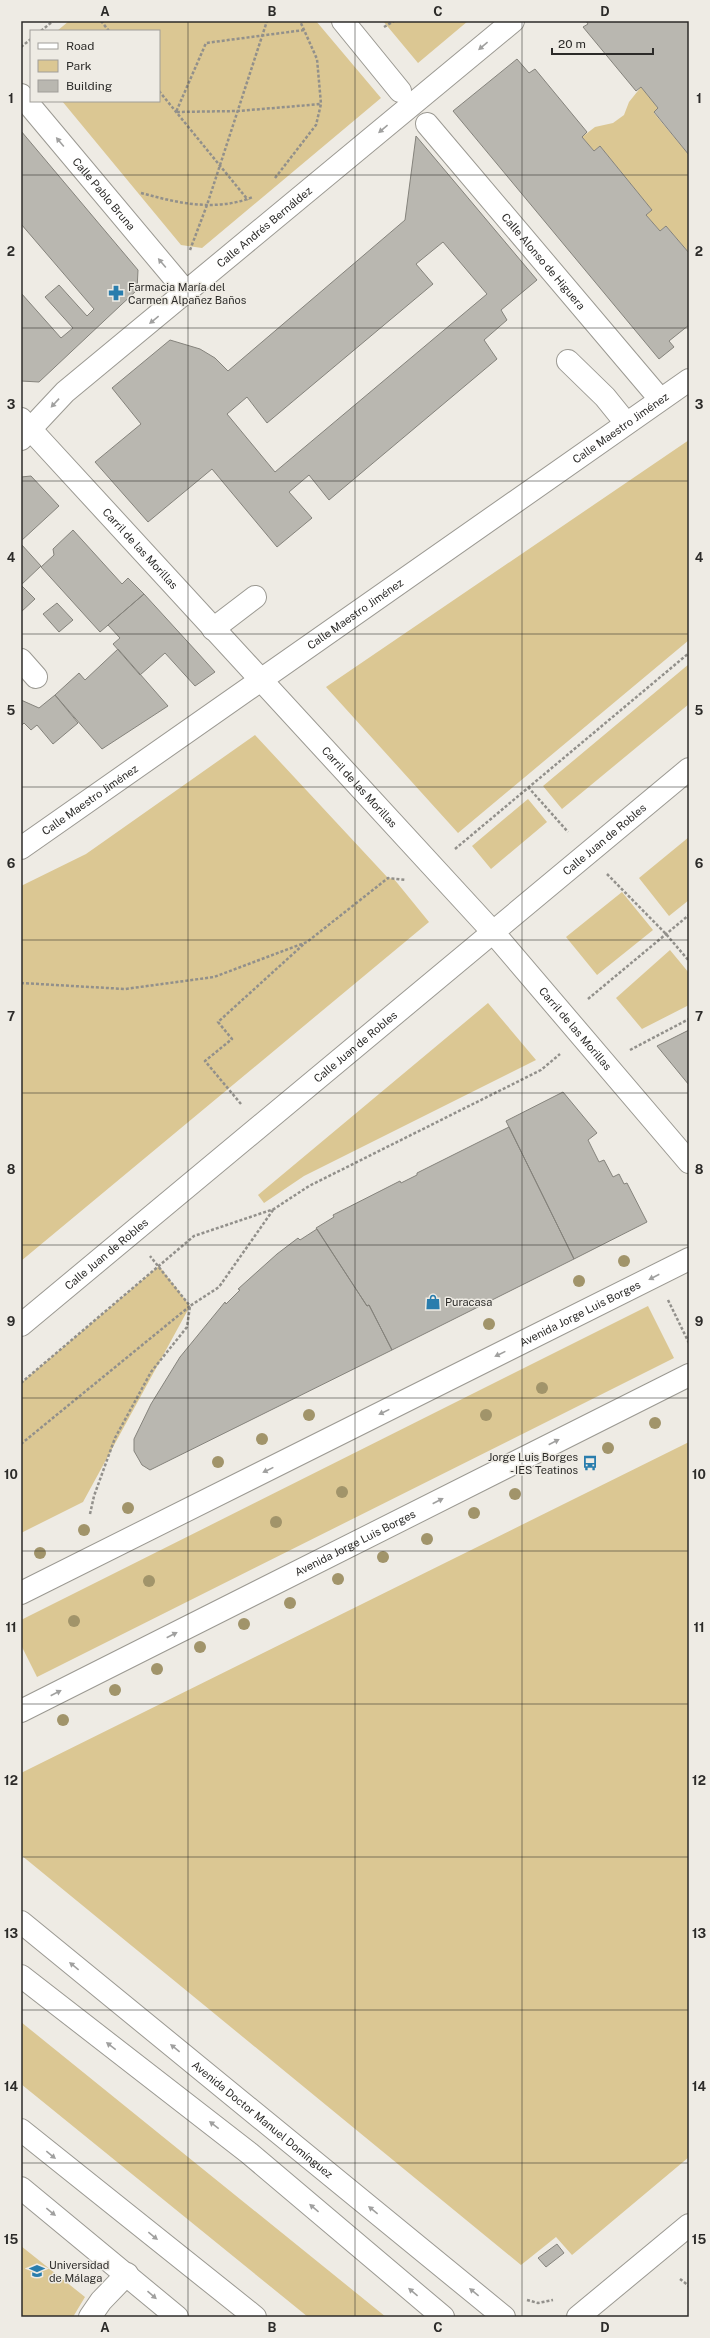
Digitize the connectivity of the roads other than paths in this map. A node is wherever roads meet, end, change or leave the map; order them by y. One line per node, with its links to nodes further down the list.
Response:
1 (343, 21): 3 (street)
2 (513, 21): 6 (street, Calle Andrés Bernáldez, one-way to 6)
3 (400, 91)
4 (21, 95): 6 (street, Calle Pablo Bruna, one-way to 4)
5 (427, 124): 9 (street, Calle Alonso de Higuera)
6 (187, 293): 11 (street, Calle Andrés Bernáldez, one-way to 11)
7 (568, 361): 10 (street)
8 (689, 380): 9 (street, Calle Maestro Jiménez)
9 (660, 399): 10 (street, Calle Maestro Jiménez)
10 (626, 423): 16 (street, Calle Maestro Jiménez)
11 (24, 429): 13 (street, Carril de las Morillas)
12 (255, 597): 13 (street)
13 (213, 629): 16 (street, Carril de las Morillas)
14 (21, 660): 15 (street)
15 (36, 677)
16 (261, 682): 18 (street, Calle Maestro Jiménez); 19 (street, Carril de las Morillas)
17 (689, 769): 19 (street, Calle Juan de Robles)
18 (21, 848)
19 (492, 931): 20 (street, Carril de las Morillas); 22 (street, Calle Juan de Robles)
20 (689, 1162)
21 (689, 1260): 24 (street, Avenida Jorge Luis Borges, one-way to 24)
22 (21, 1325)
23 (689, 1375): 25 (street, Avenida Jorge Luis Borges, one-way to 23)
24 (21, 1593)
25 (21, 1711)
26 (21, 1922): 36 (street, Avenida Doctor Manuel Domínguez, one-way to 26)
27 (21, 1976): 35 (street, one-way to 27)
28 (21, 2130): 34 (street, one-way to 34)
29 (21, 2188): 31 (street, one-way to 31)
30 (689, 2225): 37 (street)
31 (128, 2274): 32 (street); 33 (street, one-way to 33)
32 (90, 2317)
33 (177, 2317)
34 (255, 2317)
35 (443, 2317)
36 (504, 2317)
37 (578, 2317)

